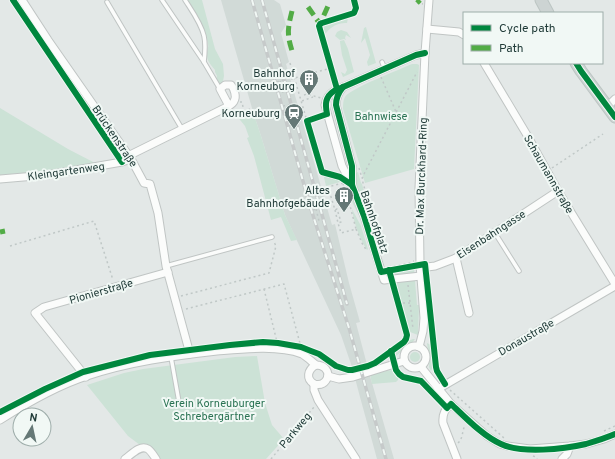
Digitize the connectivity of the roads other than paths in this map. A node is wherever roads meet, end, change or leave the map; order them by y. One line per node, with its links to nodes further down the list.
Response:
1 (22, 0): 18 (street, Brückenstraße)
2 (162, 0): 9 (lane)
3 (185, 0): 9 (lane)
4 (107, 2): 17 (lane)
5 (429, 2): 6 (street, Dr. Max Burckhard-Ring)
6 (427, 29): 7 (street); 8 (street, Dr. Max Burckhard-Ring)
7 (463, 34)
8 (425, 57): 12 (street, Bahnhofplatz); 25 (street, Dr. Max Burckhard-Ring)
9 (204, 62): 13 (lane)
10 (485, 64): 21 (street, Schaumannstraße)
11 (577, 64): 14 (main road)
12 (343, 87): 20 (street, Bahnhofplatz); 20 (street, Bahnhofplatz)
13 (220, 89): 15 (street); 15 (street, Kleingartenweg)
14 (611, 103): 16 (main road)
15 (229, 106): 17 (street, Kleingartenweg)
16 (615, 117)
17 (182, 129): 18 (street, Kleingartenweg)
18 (130, 157): 19 (street, Kleingartenweg); 26 (street, Brückenstraße)
19 (0, 179)
20 (352, 185): 25 (street, Bahnhofplatz)
21 (558, 191): 22 (street, Eisenbahngasse); 28 (street, Schaumannstraße)
22 (495, 232): 24 (street, Eisenbahngasse); 27 (lane)
23 (272, 237): 26 (lane)
24 (456, 258): 25 (street, Eisenbahngasse); 29 (street)
25 (420, 267): 30 (street, Dr. Max Burckhard-Ring)
26 (167, 269): 31 (street, Brückenstraße); 37 (street, Pionierstraße)
27 (519, 272)
28 (615, 285): 39 (street, Donaustraße)
29 (469, 313)
30 (419, 347): 33 (street); 35 (street)
31 (190, 354): 32 (street); 34 (street)
32 (171, 356): 37 (street); 40 (lane)
33 (404, 361): 35 (street); 36 (street)
34 (316, 366): 36 (street); 38 (street)
35 (421, 367): 39 (street)
36 (328, 376): 38 (street)
37 (86, 377): 42 (street)
38 (314, 384): 47 (street)
39 (438, 389): 41 (street)
40 (179, 402)
41 (451, 404): 44 (street); 48 (street)
42 (0, 420)
43 (615, 434): 44 (street)
44 (570, 446): 49 (street)
45 (125, 459): 46 (street)
46 (156, 459)
47 (356, 459)
48 (457, 459)
49 (562, 459)

